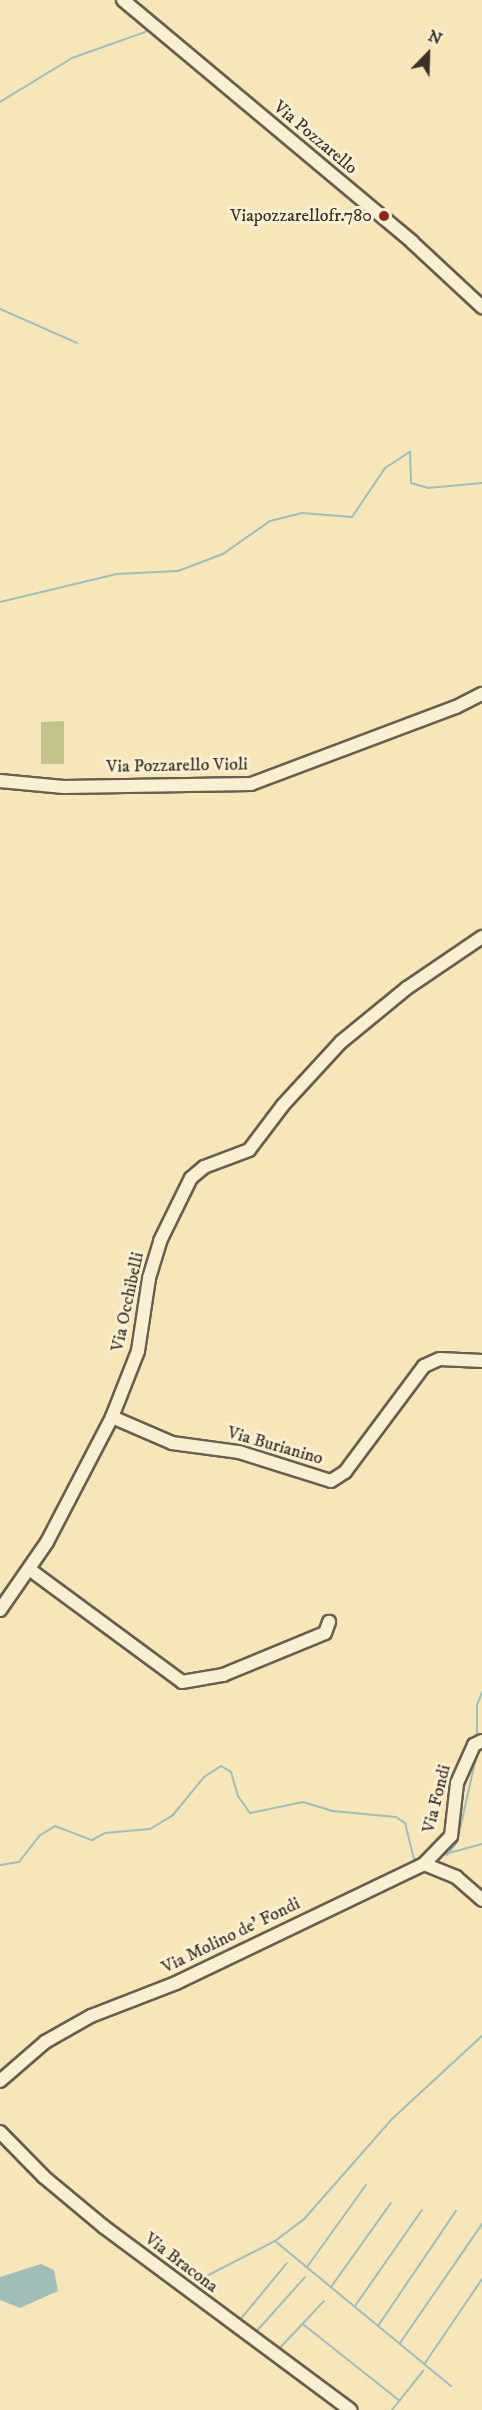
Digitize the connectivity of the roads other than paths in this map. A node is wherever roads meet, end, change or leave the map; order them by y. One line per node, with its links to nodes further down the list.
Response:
1 (123, 0): 2 (street, Via Pozzarello)
2 (482, 307)
3 (482, 694): 4 (street, Via Pozzarello Violi)
4 (0, 781)
5 (482, 937): 7 (street, Via Occhibelli)
6 (482, 1361): 7 (street, Via Burianino)
7 (112, 1417): 8 (street, Via Occhibelli)
8 (29, 1569): 9 (street, Via Occhibelli); 10 (street)
9 (0, 1610)
10 (329, 1622)
11 (482, 1741): 12 (street, Via Fondi)
12 (424, 1864): 13 (street); 14 (street, Via Molino de' Fondi)
13 (482, 1900)
14 (0, 2081)
15 (0, 2132): 16 (street, Via Bracona)
16 (350, 2410)

